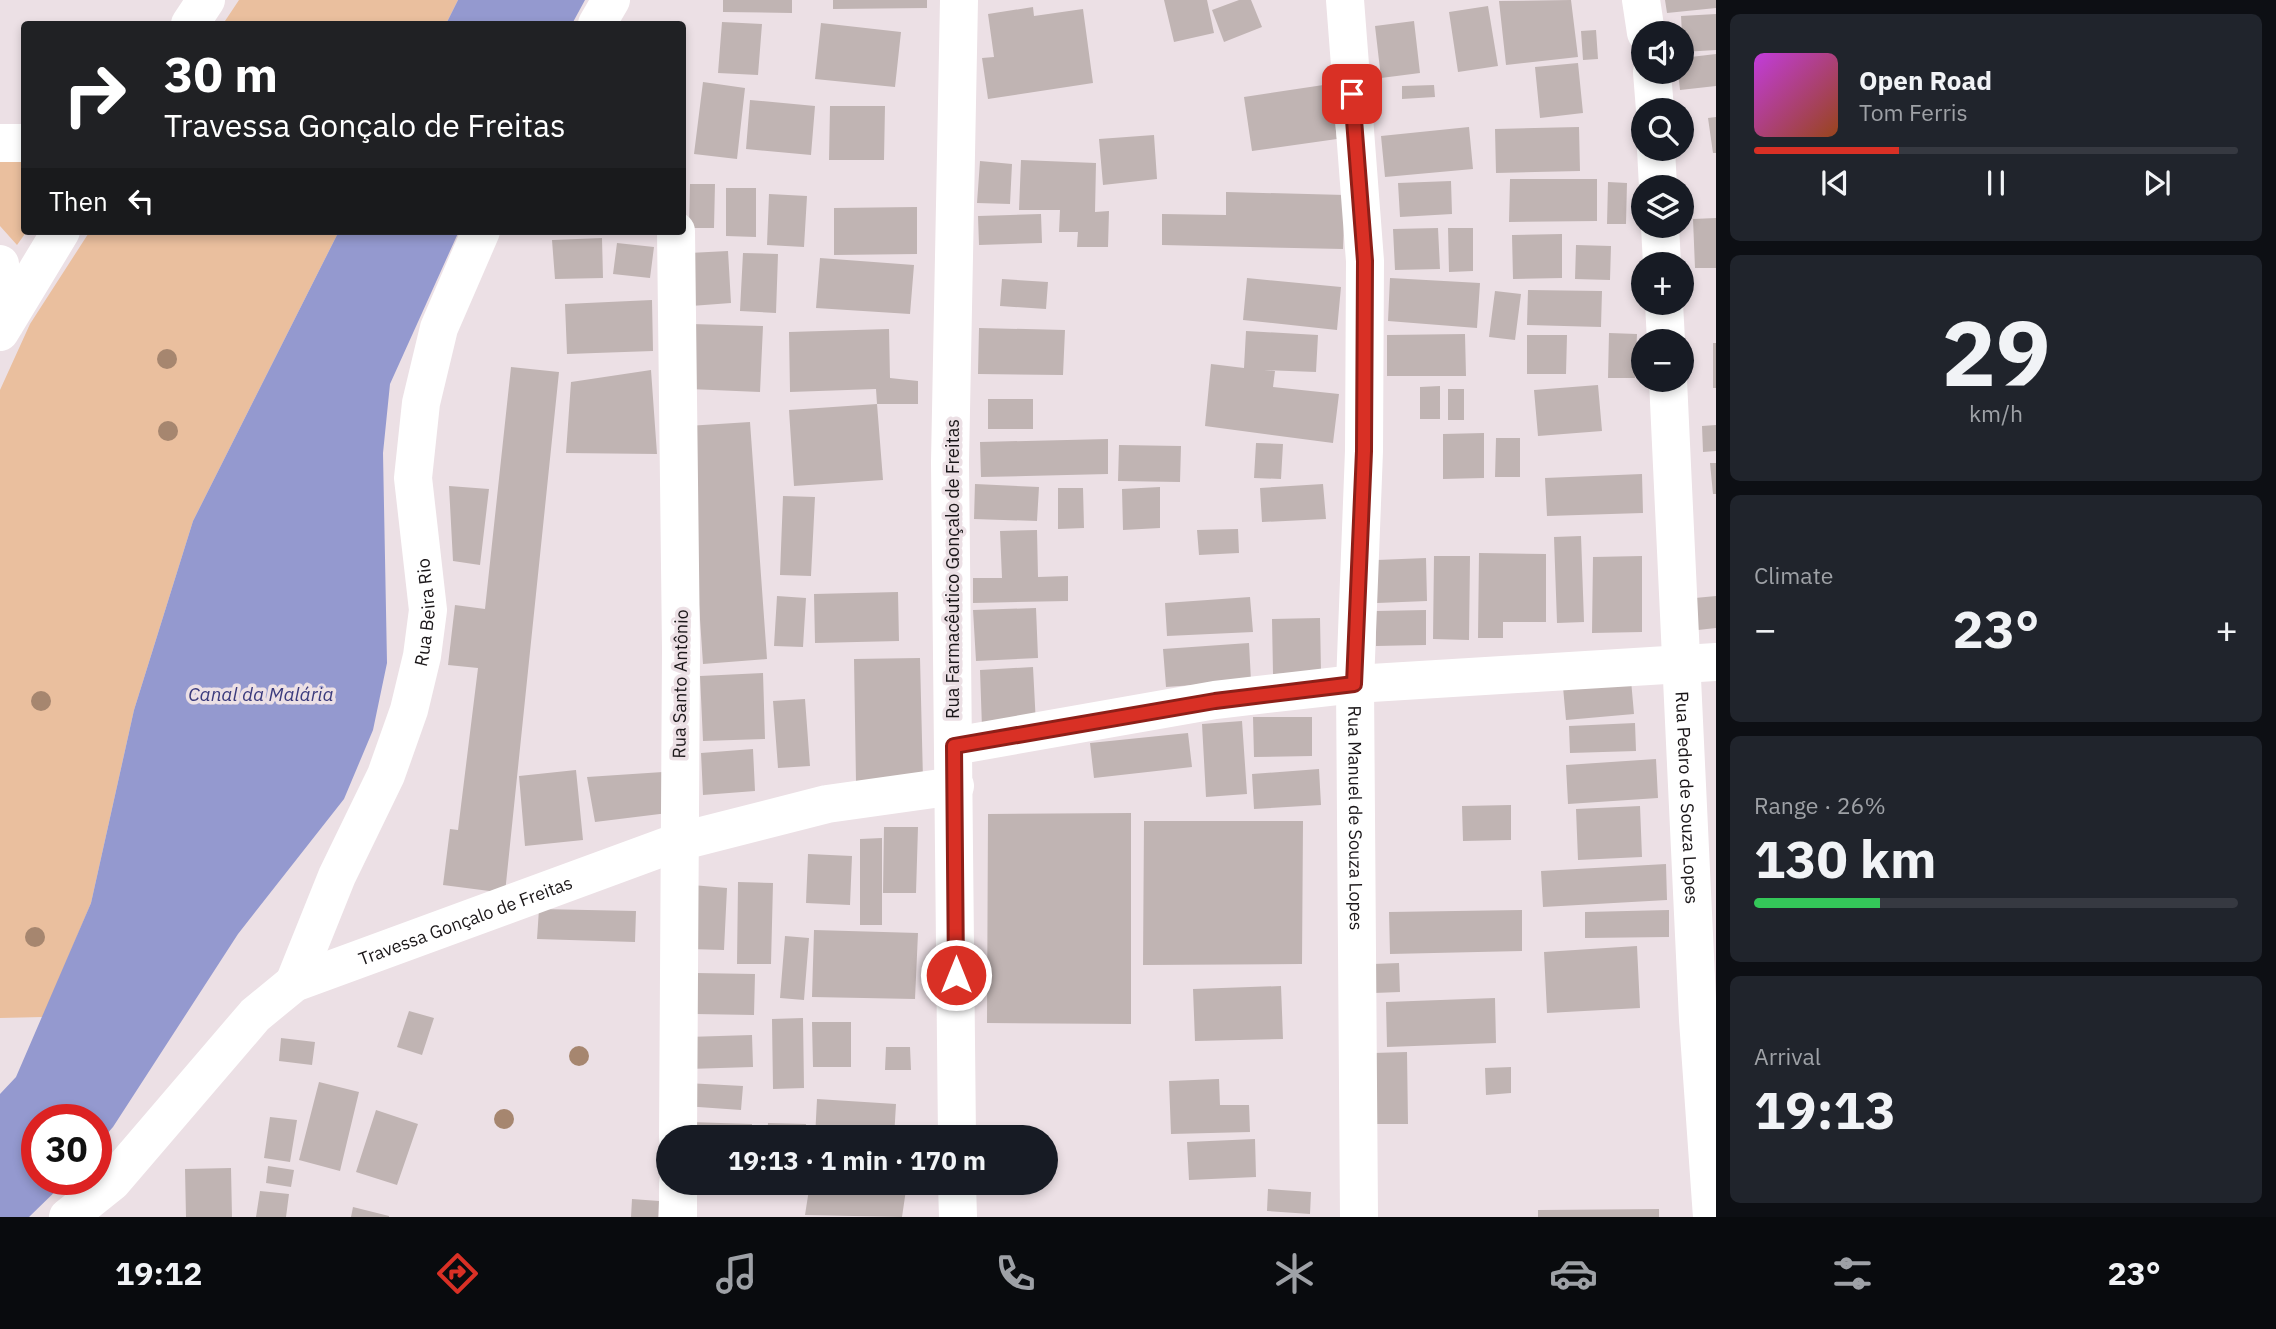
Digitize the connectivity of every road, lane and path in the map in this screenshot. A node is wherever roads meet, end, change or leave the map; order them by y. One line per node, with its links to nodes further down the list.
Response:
1 (206, 0): 6 (street)
2 (611, 0): 7 (street)
3 (959, 0): 19 (street, Rua Farmacêutico Gonçalo de Freitas)
4 (1345, 0): 18 (street, Rua Manuel de Souza Lopes)
5 (1642, 0): 8 (street)
6 (192, 21)
7 (599, 21)
8 (1645, 21)
9 (0, 143): 10 (street)
10 (21, 143)
11 (59, 235): 15 (street)
12 (479, 235): 22 (street, Rua Beira Rio)
13 (676, 235): 21 (street, Rua Santo Antônio)
14 (0, 264): 15 (street)
15 (3, 328)
16 (1669, 392): 17 (street, Rua Pedro de Souza Lopes)
17 (1699, 663): 18 (street); 31 (street, Rua Pedro de Souza Lopes)
18 (1354, 684): 19 (street); 30 (street, Rua Manuel de Souza Lopes)
19 (954, 746): 20 (street, Rua Farmacêutico Gonçalo de Freitas)
20 (955, 786): 21 (street, Travessa Gonçalo de Freitas); 24 (street, Rua Farmacêutico Gonçalo de Freitas)
21 (678, 842): 22 (street, Travessa Gonçalo de Freitas); 23 (street, Rua Santo Antônio)
22 (294, 983): 27 (street, Travessa Gonçalo de Freitas)
23 (678, 1125)
24 (957, 1125)
25 (678, 1195): 28 (street)
26 (957, 1195): 29 (street)
27 (68, 1217)
28 (678, 1217)
29 (958, 1217)
30 (1359, 1217)
31 (1712, 1217)

